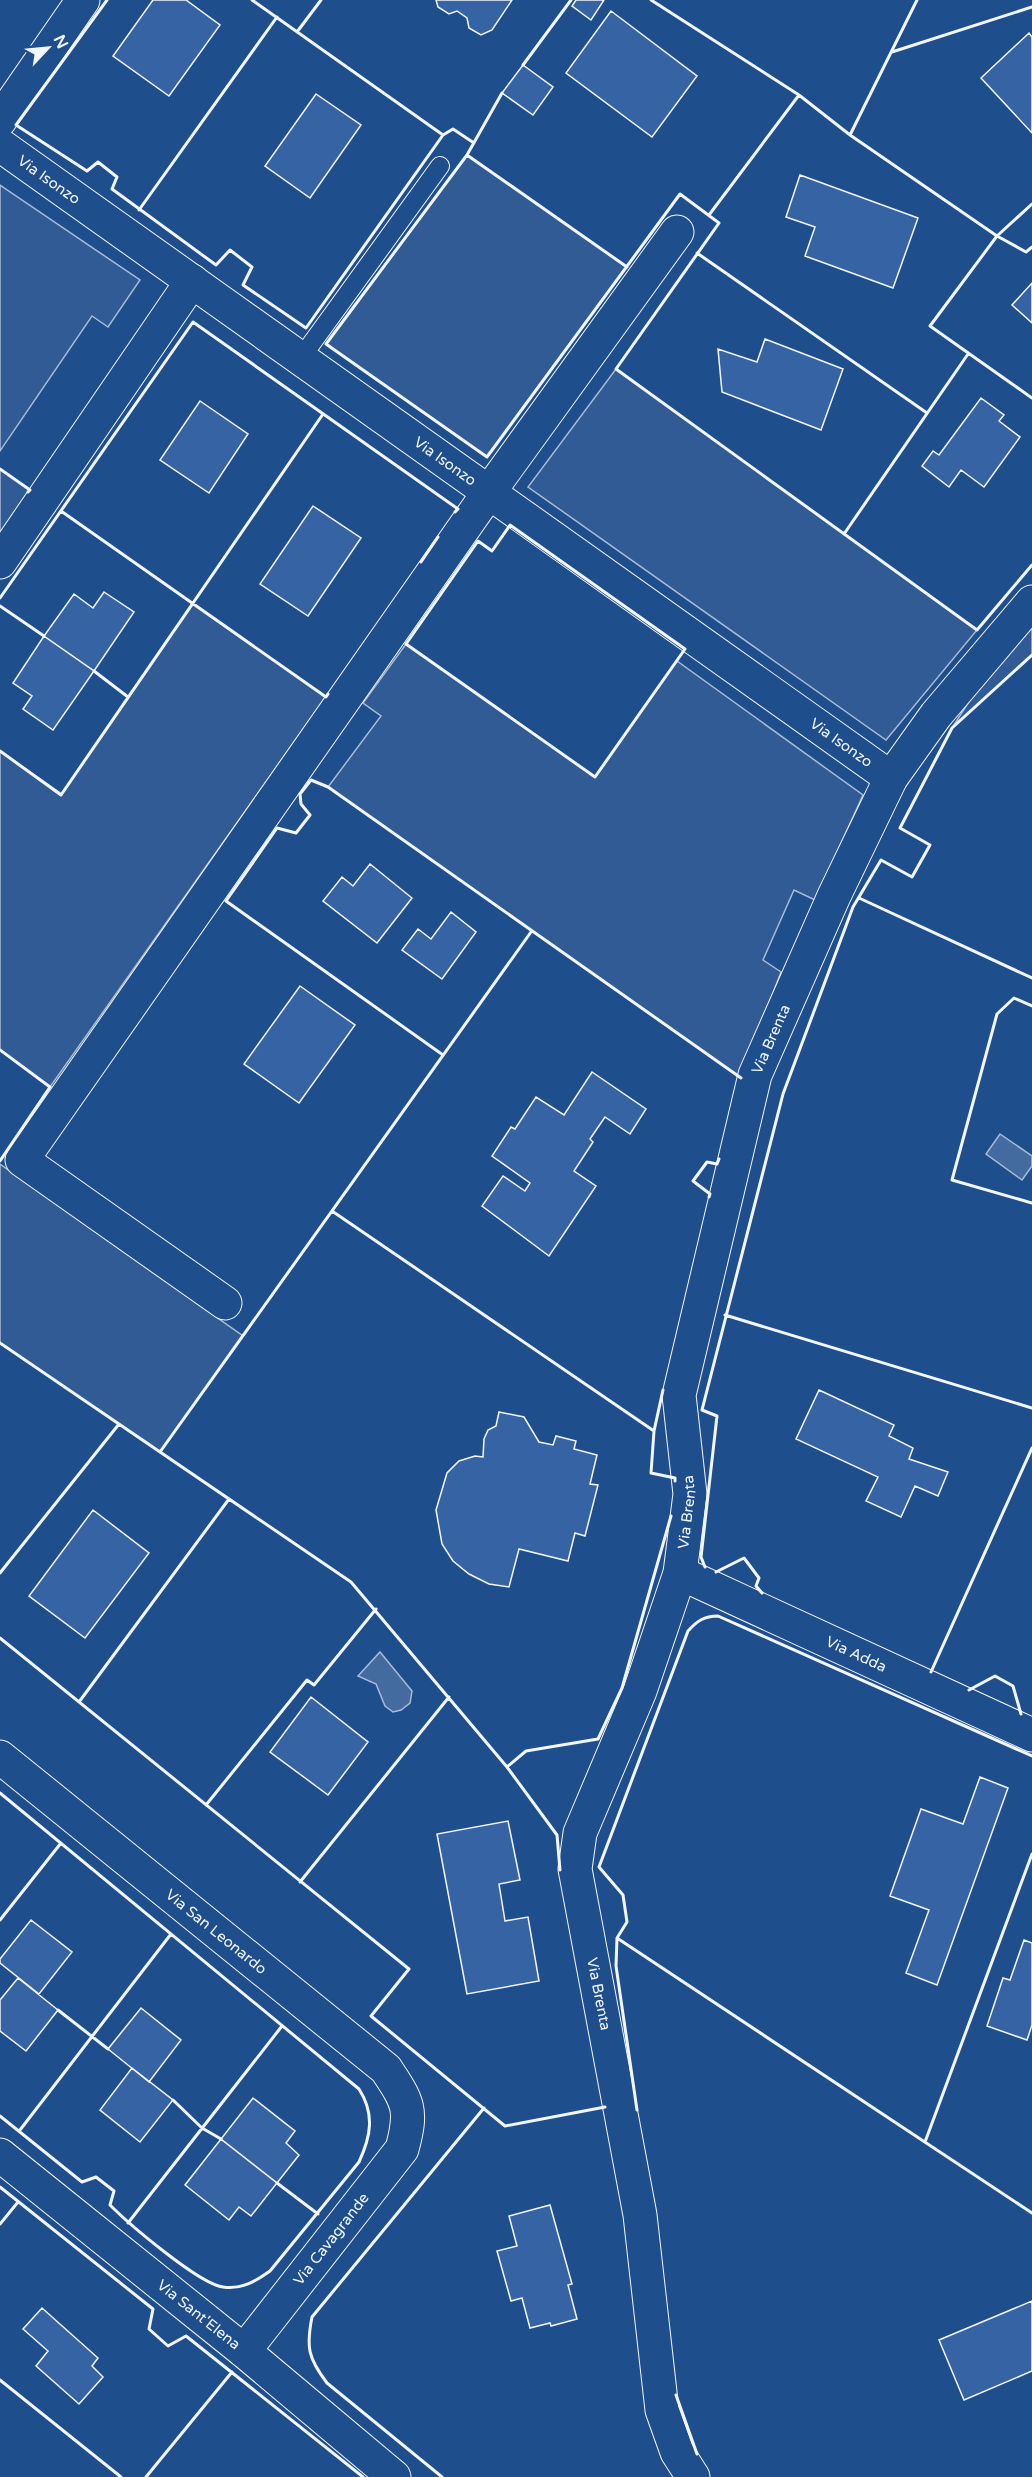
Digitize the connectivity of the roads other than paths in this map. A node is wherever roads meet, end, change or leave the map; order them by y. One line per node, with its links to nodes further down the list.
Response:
1 (83, 0): 2 (street)
2 (0, 120)
3 (0, 145): 6 (street, Via Isonzo)
4 (440, 166): 7 (lane)
5 (677, 232): 8 (street)
6 (192, 281): 7 (street, Via Isonzo); 9 (street)
7 (301, 358): 8 (street, Via Isonzo)
8 (489, 492): 11 (street, Via Isonzo); 12 (street)
9 (0, 562)
10 (1032, 602): 11 (street, Via Brenta)
11 (891, 778): 13 (street, Via Brenta)
12 (225, 1303)
13 (680, 1573): 14 (street, Via Adda); 20 (street, Via Brenta)
14 (1032, 1735)
15 (0, 1757): 16 (street, Via San Leonardo)
16 (410, 2122): 18 (street, Via Cavagrande)
17 (0, 2156): 18 (street, Via Sant'Elena)
18 (244, 2351): 19 (street, Via Sant'Elena)
19 (394, 2477)
20 (693, 2477)

